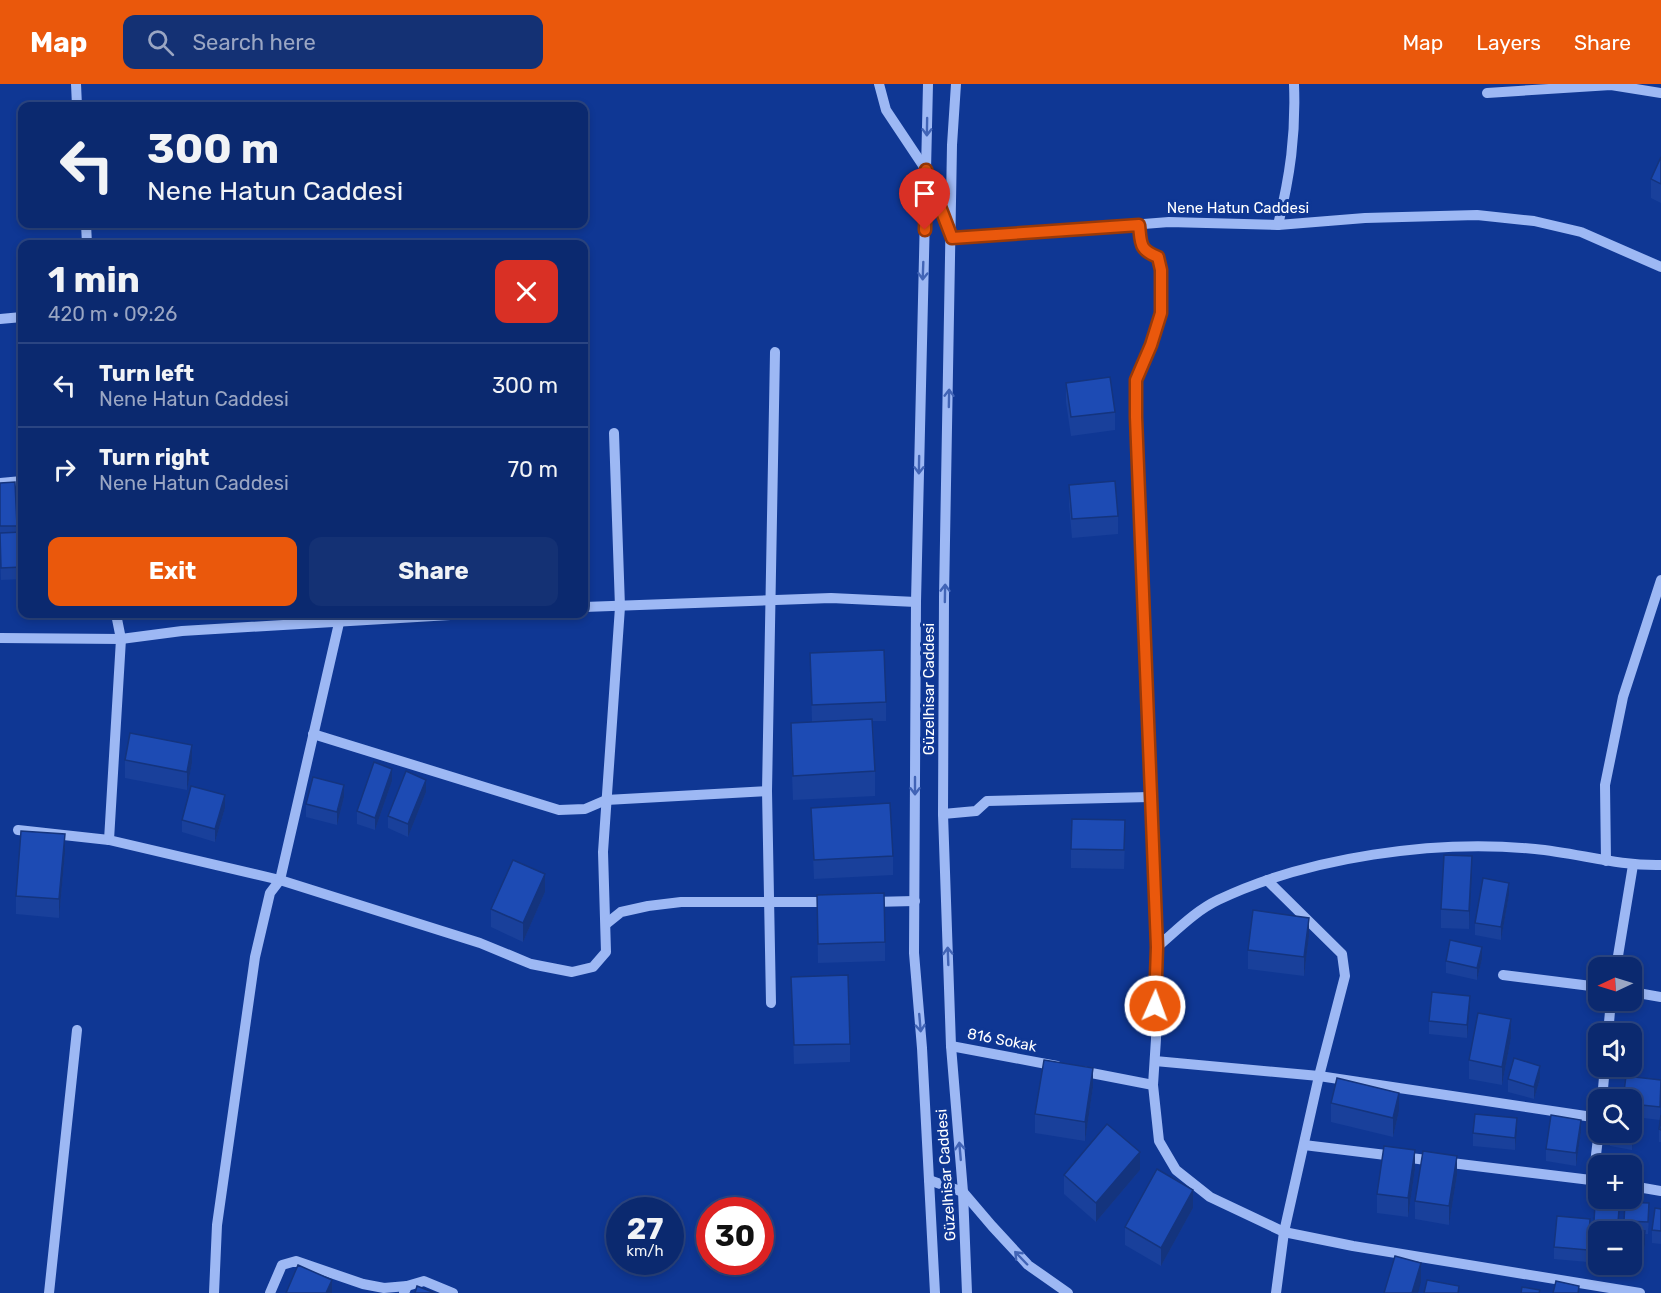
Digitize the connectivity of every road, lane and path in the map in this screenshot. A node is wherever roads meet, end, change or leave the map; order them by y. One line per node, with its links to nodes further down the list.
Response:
1 (76, 84): 8 (street)
2 (879, 84): 9 (street)
3 (928, 84): 9 (street, Güzelhisar Caddesi, one-way to 9)
4 (956, 84): 12 (street, Güzelhisar Caddesi)
5 (1294, 84): 11 (street)
6 (1487, 93): 7 (street)
7 (1661, 93)
8 (77, 102)
9 (926, 170): 12 (street); 22 (street, Güzelhisar Caddesi, one-way to 22)
10 (1139, 225): 11 (street, Nene Hatun Caddesi); 12 (street, Nene Hatun Caddesi); 31 (street)
11 (1278, 225): 13 (street, Nene Hatun Caddesi)
12 (952, 238): 33 (street, Güzelhisar Caddesi, one-way to 12)
13 (1661, 267)
14 (18, 317): 15 (street)
15 (0, 319)
16 (775, 352): 21 (street)
17 (614, 433): 24 (street)
18 (18, 481): 19 (street)
19 (0, 483)
20 (1661, 580): 36 (street)
21 (770, 600): 22 (street); 24 (street); 30 (street)
22 (916, 602): 44 (street, Güzelhisar Caddesi, one-way to 44)
23 (588, 607): 24 (street)
24 (620, 607): 32 (street)
25 (117, 618): 28 (street)
26 (338, 618): 28 (street); 29 (street)
27 (0, 638): 28 (street)
28 (121, 639): 35 (street)
29 (313, 734): 32 (street); 39 (street)
30 (767, 791): 32 (street); 41 (street)
31 (1150, 796): 33 (street); 46 (street)
32 (606, 800): 45 (street)
33 (944, 814): 54 (street, Güzelhisar Caddesi, one-way to 33)
34 (18, 830): 35 (street)
35 (109, 840): 39 (street)
36 (1606, 861): 37 (street); 40 (street)
37 (1633, 865): 38 (street); 47 (street)
38 (1661, 865)
39 (280, 880): 45 (street); 68 (street)
40 (1267, 880): 46 (street); 56 (street)
41 (769, 902): 42 (street); 45 (street); 52 (street)
42 (835, 902)
43 (857, 902): 44 (street)
44 (915, 902): 61 (street, Güzelhisar Caddesi, one-way to 61)
45 (606, 924)
46 (1157, 947): 55 (street)
47 (1618, 957)
48 (1503, 975): 49 (street)
49 (1588, 986)
50 (1642, 994): 51 (street)
51 (1661, 997)
52 (771, 1003)
53 (77, 1030): 67 (street)
54 (951, 1046): 57 (street, 816 Sokak); 64 (street, Güzelhisar Caddesi, one-way to 54)
55 (1155, 1061): 56 (street); 57 (street)
56 (1319, 1076): 58 (street); 59 (street)
57 (1153, 1085): 65 (street)
58 (1588, 1116)
59 (1304, 1145): 60 (street); 65 (street)
60 (1588, 1179)
61 (929, 1180): 64 (street); 71 (street, Güzelhisar Caddesi)
62 (1642, 1188): 63 (street)
63 (1661, 1191)
64 (963, 1192): 72 (street, Güzelhisar Caddesi); 73 (street, one-way to 64)
65 (1284, 1232): 74 (street); 75 (street)
66 (406, 1290): 69 (street); 70 (street)
67 (49, 1293)
68 (214, 1293)
69 (270, 1293)
70 (453, 1293)
71 (935, 1293)
72 (967, 1293)
73 (1068, 1293)
74 (1276, 1293)
75 (1640, 1293)

